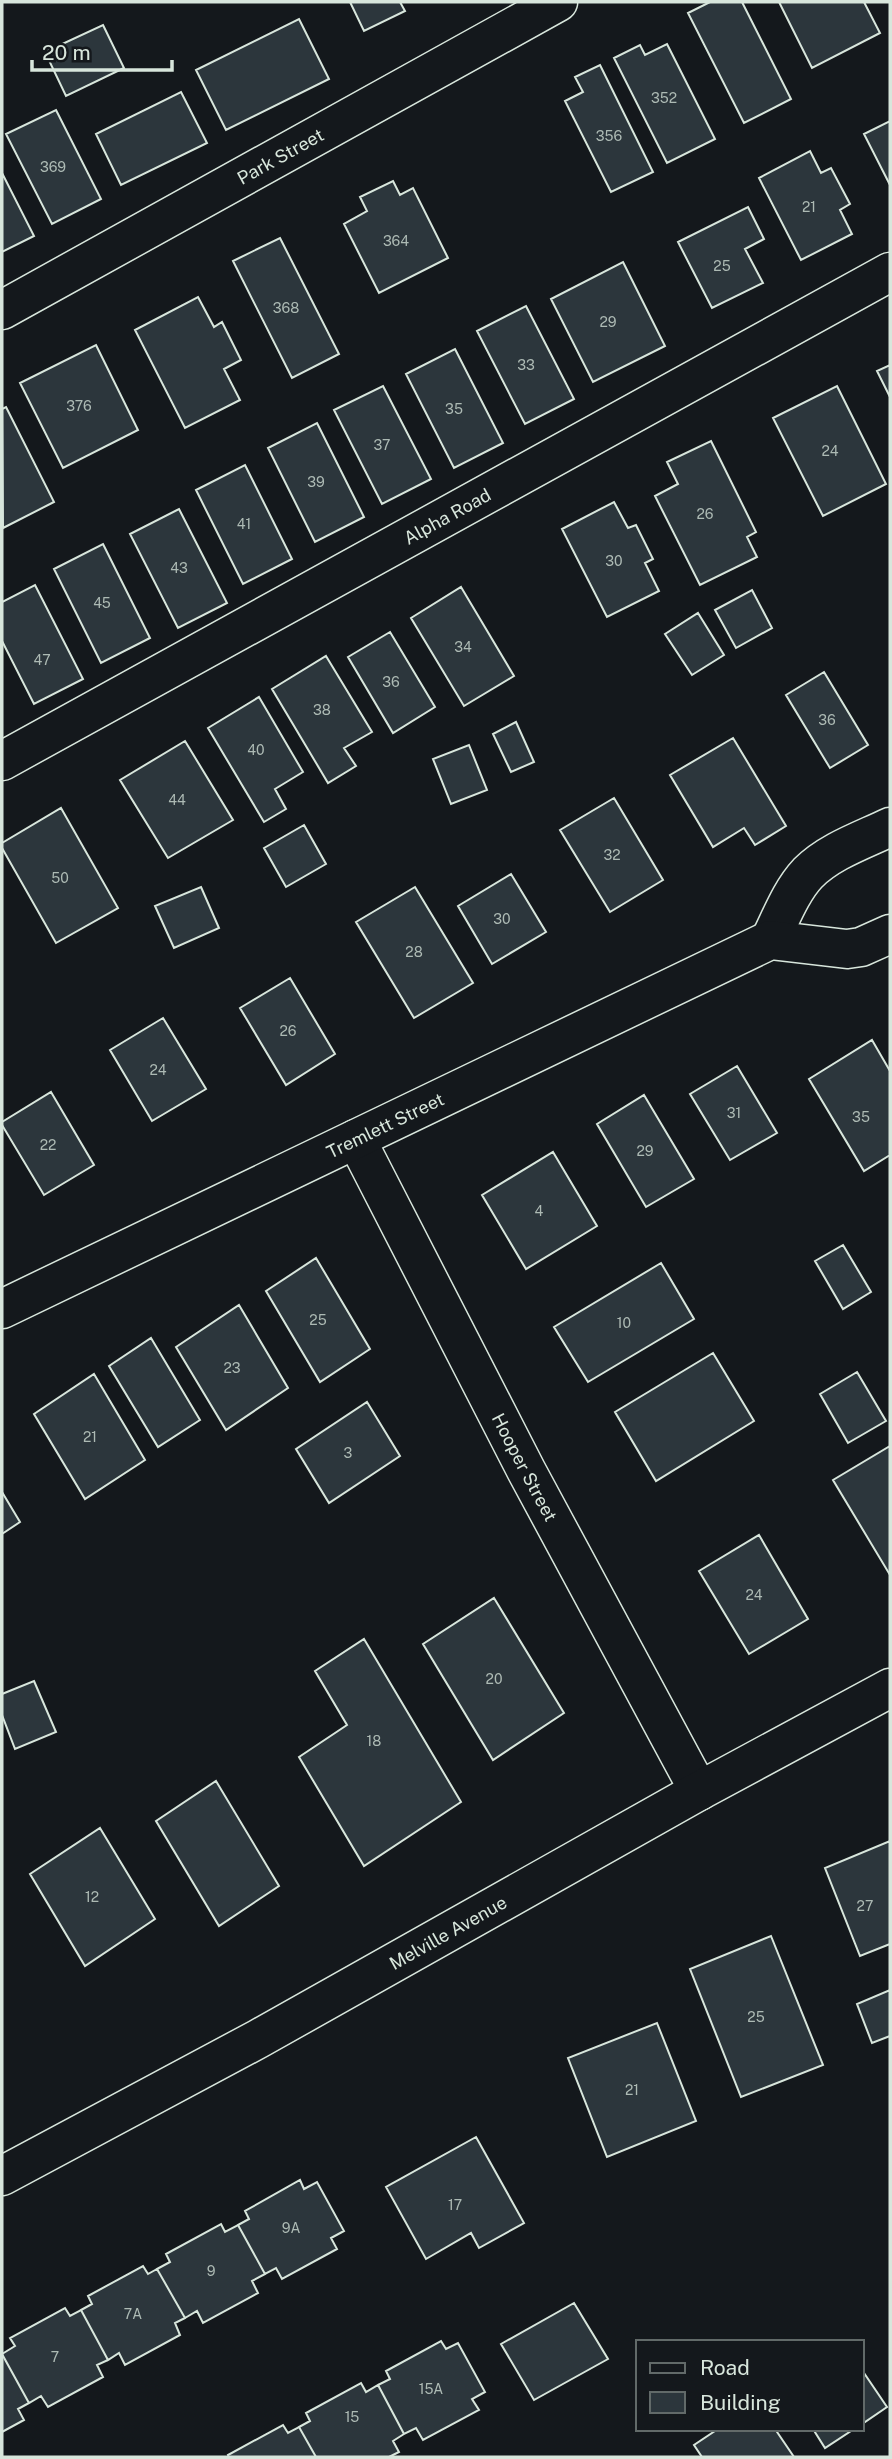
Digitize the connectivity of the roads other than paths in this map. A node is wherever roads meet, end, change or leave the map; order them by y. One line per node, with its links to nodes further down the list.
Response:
1 (558, 2): 3 (street, Park Street)
2 (890, 272): 4 (street, Alpha Road)
3 (2, 310)
4 (2, 761)
5 (890, 827): 7 (street)
6 (890, 934): 7 (street)
7 (770, 940): 8 (street, Tremlett Street)
8 (356, 1139): 9 (street, Tremlett Street); 11 (street, Hooper Street)
9 (2, 1309)
10 (890, 1688): 11 (street, Melville Avenue)
11 (699, 1791): 12 (street, Melville Avenue)
12 (2, 2176)

